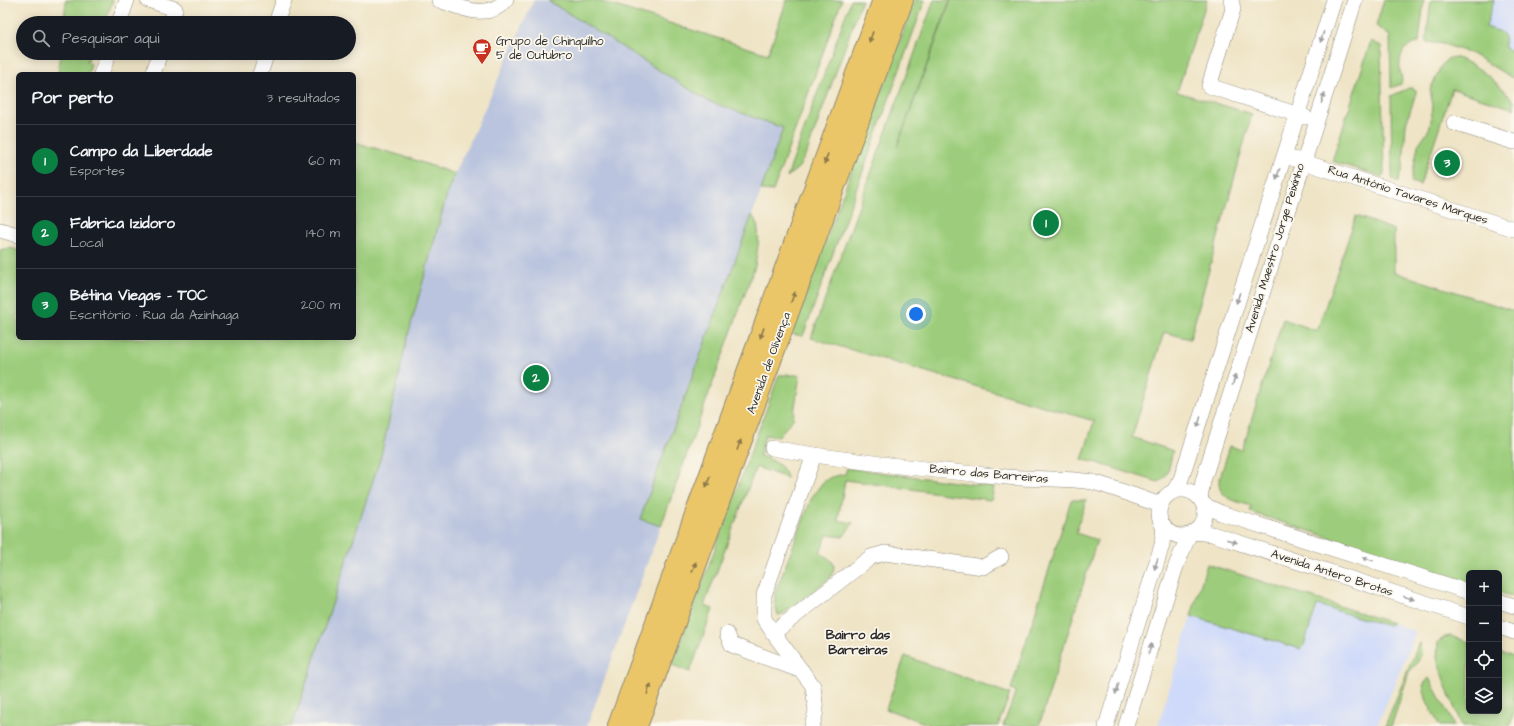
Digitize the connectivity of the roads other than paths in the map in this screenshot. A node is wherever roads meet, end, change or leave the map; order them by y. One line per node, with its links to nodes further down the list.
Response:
1 (127, 0): 11 (street)
2 (148, 0): 12 (street)
3 (284, 0): 13 (street)
4 (439, 0): 5 (street)
5 (506, 0)
6 (884, 0): 47 (main road, Avenida de Olivença, one-way to 47)
7 (902, 0): 48 (main road, Avenida de Olivença, one-way to 7)
8 (1231, 0): 20 (street)
9 (1334, 0): 20 (street, Avenida Maestro Jorge Peixinho, one-way to 20)
10 (1355, 0): 21 (street, Avenida Maestro Jorge Peixinho, one-way to 10)
11 (121, 16)
12 (173, 16)
13 (278, 16)
14 (106, 60): 17 (street)
15 (158, 60): 18 (street)
16 (265, 60): 19 (street)
17 (102, 72)
18 (154, 72)
19 (261, 72)
20 (1297, 115): 21 (street); 24 (street, Avenida Maestro Jorge Peixinho)
21 (1316, 120): 25 (street, Avenida Maestro Jorge Peixinho)
22 (1454, 123): 23 (street)
23 (1514, 142)
24 (1284, 156): 25 (street, Rua António Tavares Marques); 31 (street, Avenida Maestro Jorge Peixinho, one-way to 31)
25 (1302, 162): 26 (street, Rua António Tavares Marques); 32 (street, Avenida Maestro Jorge Peixinho, one-way to 25)
26 (1514, 229)
27 (0, 230): 28 (street)
28 (16, 234)
29 (772, 448): 30 (street, Bairro das Barreiras)
30 (814, 455): 33 (street, Bairro das Barreiras); 43 (street)
31 (1174, 491): 32 (street); 33 (street)
32 (1202, 501): 35 (street); 37 (street, one-way to 32)
33 (1161, 504): 34 (street)
34 (1164, 526): 35 (street); 51 (street, one-way to 51)
35 (1192, 533): 40 (street, Avenida Antero Brotas, one-way to 40); 52 (street, one-way to 35)
36 (1001, 557): 43 (street)
37 (1466, 591)
38 (1502, 603): 39 (street)
39 (1514, 606)
40 (1466, 616)
41 (1502, 628): 42 (street)
42 (1514, 632)
43 (773, 633): 45 (street)
44 (727, 634): 45 (street)
45 (803, 672): 46 (street)
46 (816, 711): 49 (street); 50 (street)
47 (619, 726)
48 (636, 726)
49 (812, 726)
50 (821, 726)
51 (1106, 726)
52 (1126, 726)

